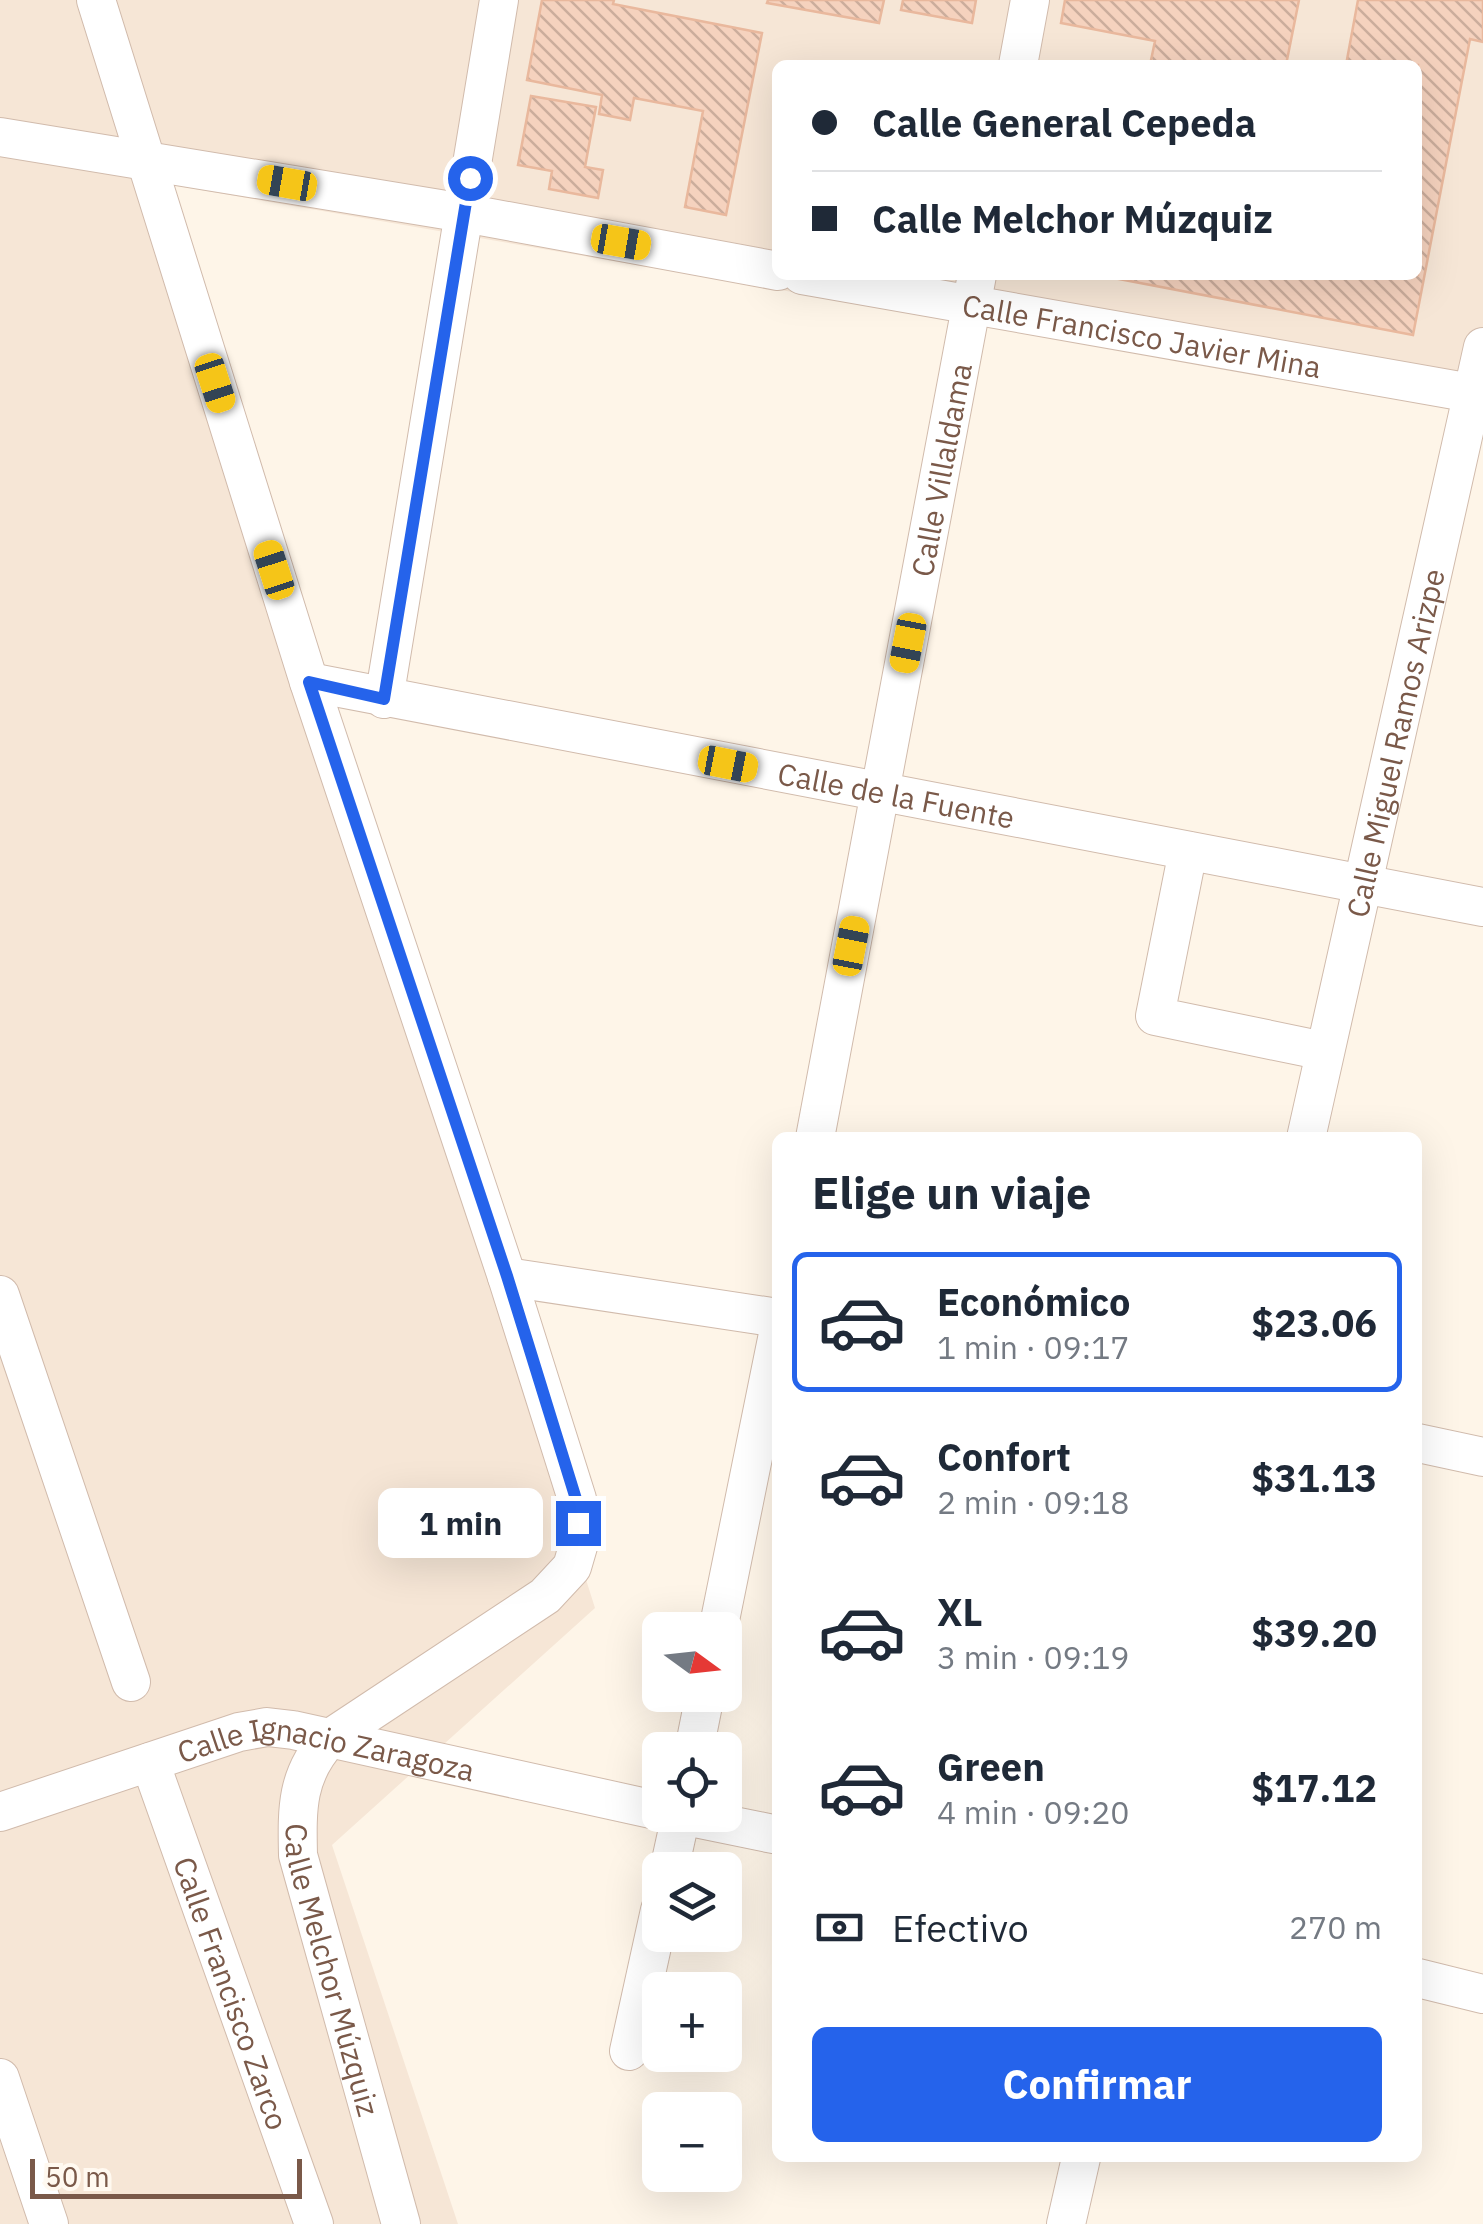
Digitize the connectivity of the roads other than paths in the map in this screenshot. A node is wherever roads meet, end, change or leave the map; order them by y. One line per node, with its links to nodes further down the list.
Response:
1 (96, 0): 6 (street, Calle Melchor Múzquiz)
2 (499, 0): 7 (street)
3 (1030, 0): 4 (street)
4 (1019, 60)
5 (0, 136): 6 (street)
6 (145, 159): 7 (street); 13 (street, Calle Melchor Múzquiz)
7 (464, 213): 8 (street); 14 (street)
8 (772, 269)
9 (859, 280): 10 (street, Calle Francisco Javier Mina)
10 (974, 290): 12 (street, Calle Francisco Javier Mina); 15 (street, Calle Villaldama)
11 (1483, 347): 12 (street, Calle Miguel Ramos Arizpe)
12 (1478, 394): 17 (street, Calle Miguel Ramos Arizpe)
13 (309, 682): 14 (street, Calle de la Fuente); 22 (street, Calle Melchor Múzquiz)
14 (384, 699): 15 (street, Calle de la Fuente)
15 (880, 792): 16 (street, Calle de la Fuente); 20 (street, Calle Villaldama)
16 (1188, 851): 17 (street, Calle de la Fuente); 19 (street)
17 (1360, 884): 18 (street, Calle de la Fuente); 19 (street, Calle Miguel Ramos Arizpe)
18 (1483, 907)
19 (1324, 1051): 21 (street, Calle Miguel Ramos Arizpe)
20 (816, 1132)
21 (1307, 1132)
22 (507, 1276): 24 (street); 30 (street, Calle Melchor Múzquiz)
23 (0, 1295): 29 (street)
24 (772, 1317)
25 (772, 1364): 28 (street)
26 (1422, 1444): 27 (street)
27 (1483, 1456)
28 (722, 1612)
29 (131, 1682)
30 (329, 1739): 31 (street, Calle Ignacio Zaragoza); 32 (street, Calle Ignacio Zaragoza); 44 (street, Calle Melchor Múzquiz)
31 (150, 1762): 33 (street, Calle Ignacio Zaragoza); 43 (street, Calle Francisco Zarco)
32 (642, 1807)
33 (0, 1812)
34 (742, 1828): 35 (street)
35 (772, 1835)
36 (651, 1952): 39 (street)
37 (1422, 1979): 38 (street)
38 (1483, 1994)
39 (629, 2052)
40 (0, 2078): 42 (street)
41 (1080, 2162): 45 (street)
42 (49, 2224)
43 (314, 2224)
44 (401, 2224)
45 (1066, 2224)

